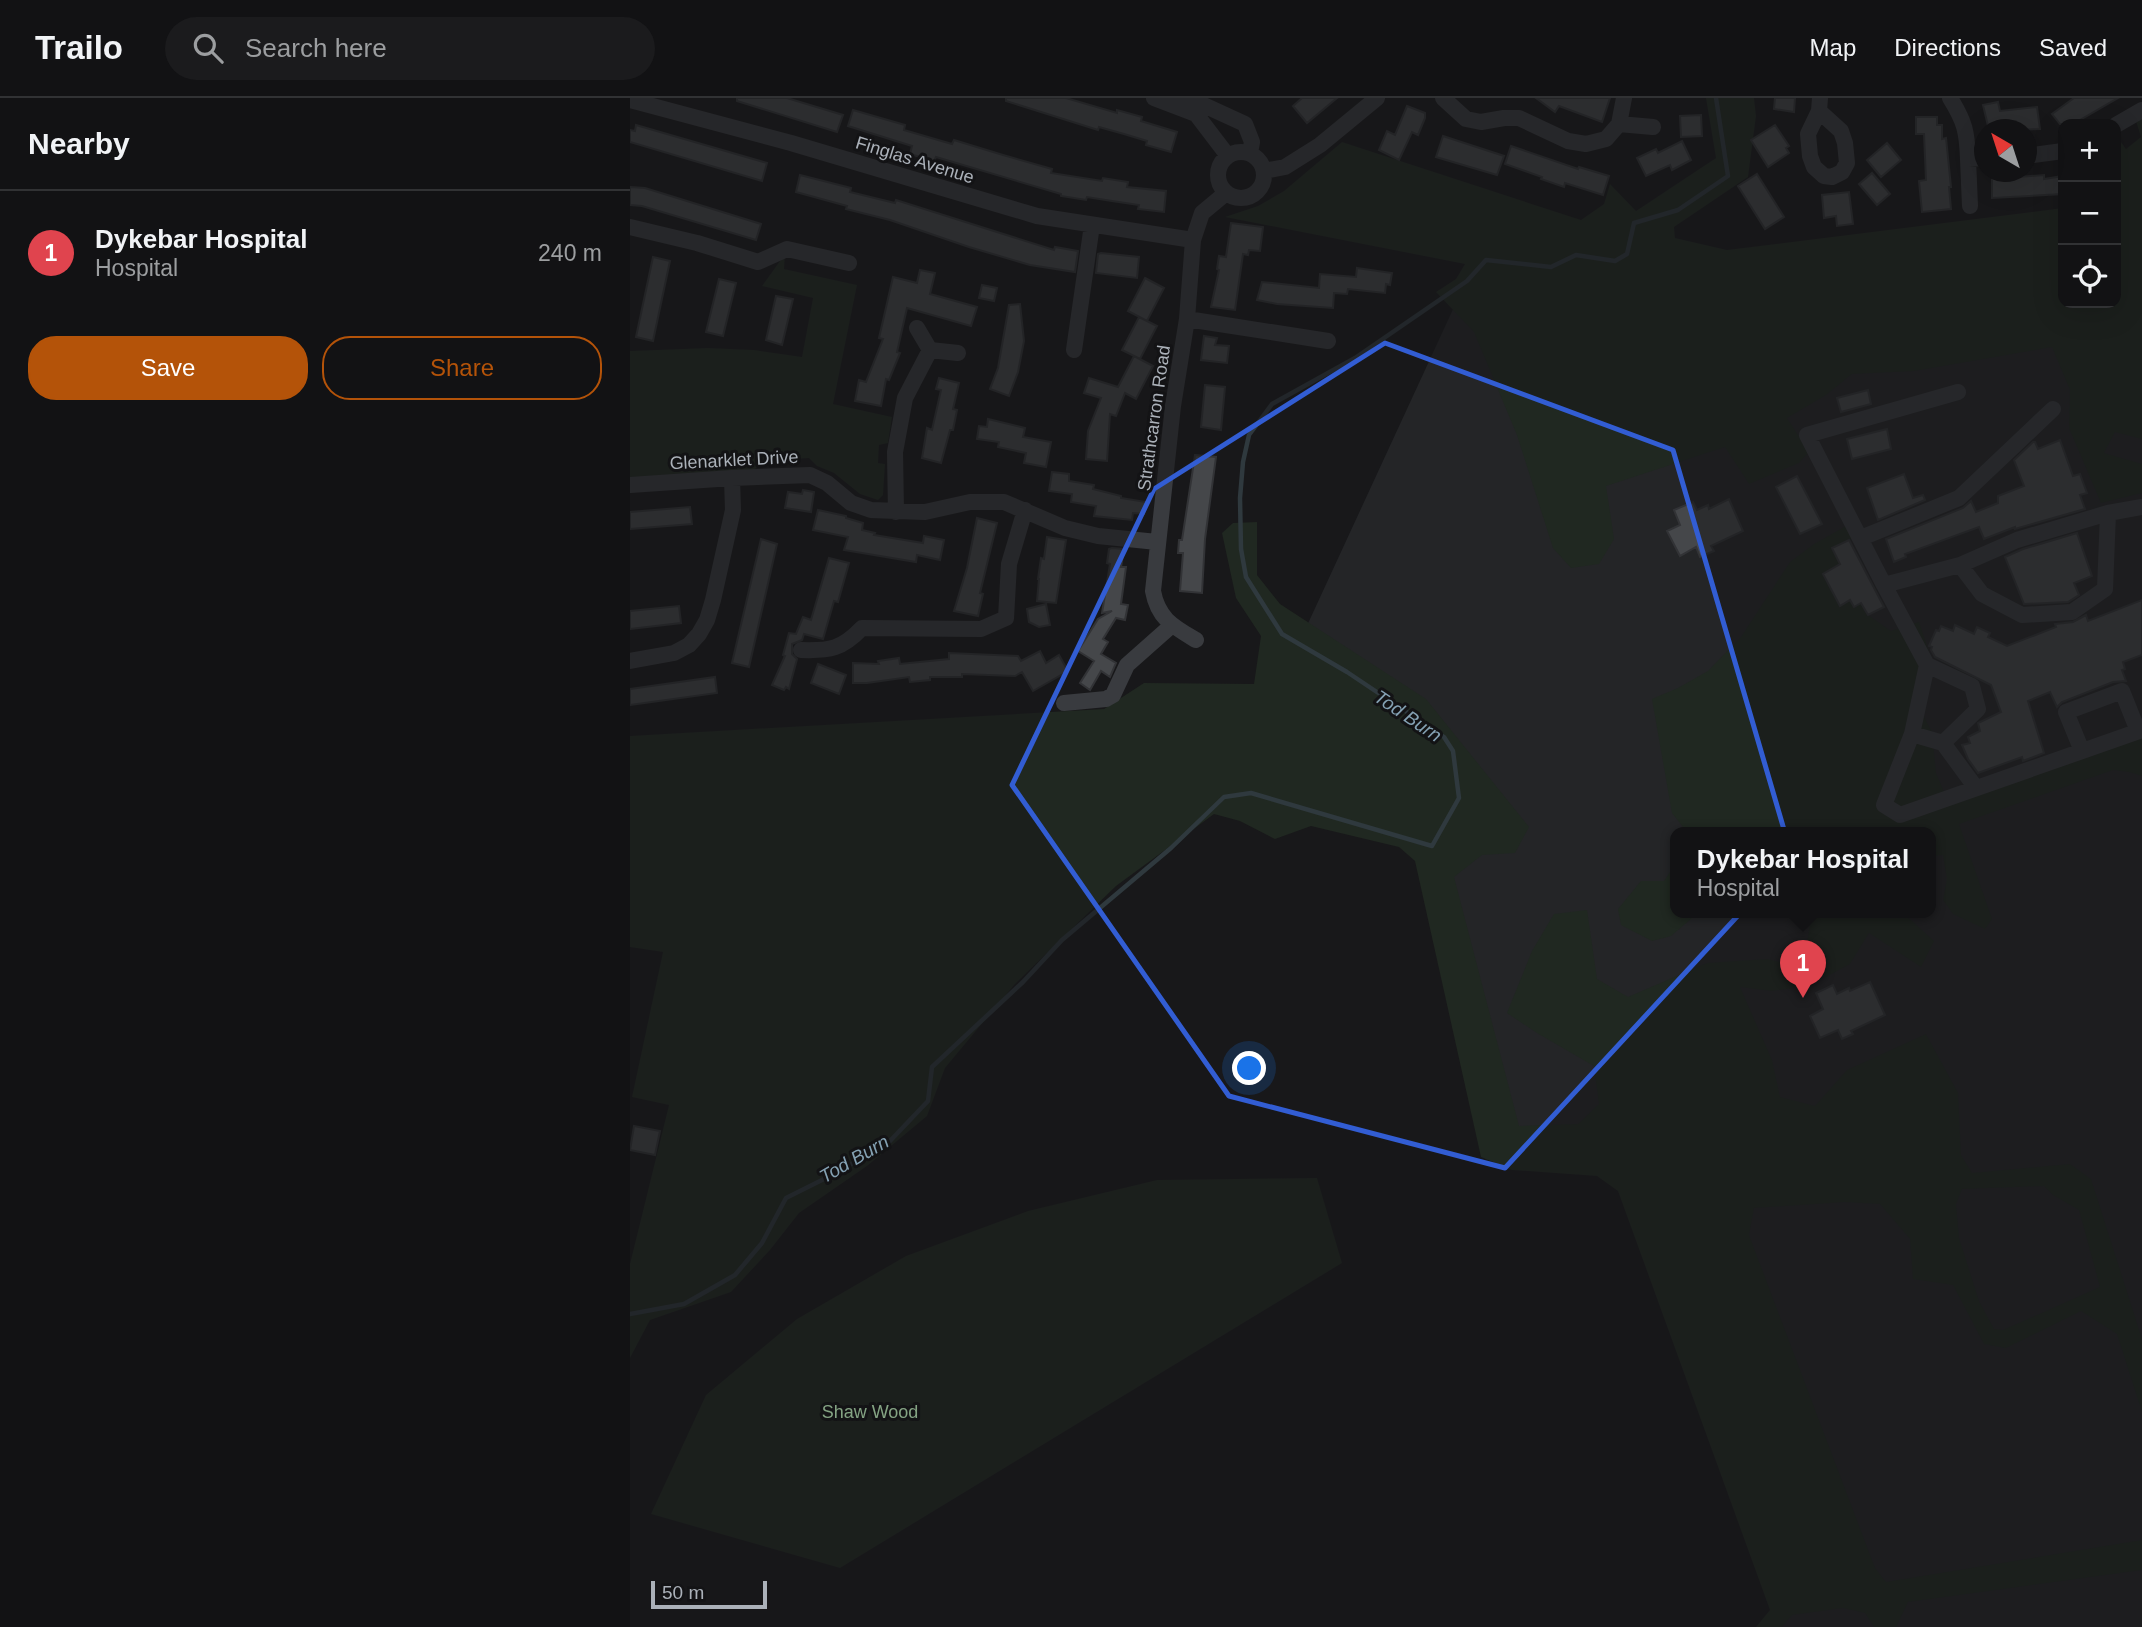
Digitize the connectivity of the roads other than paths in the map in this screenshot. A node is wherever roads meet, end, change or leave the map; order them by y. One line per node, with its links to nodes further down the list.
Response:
1 (1154, 98): 7 (street)
2 (1377, 98): 17 (street)
3 (1444, 98): 10 (street)
4 (1624, 98): 10 (street)
5 (1950, 98): 14 (street)
6 (630, 100): 21 (street, Finglas Avenue)
7 (1177, 106): 13 (street); 16 (street)
8 (2142, 110): 9 (street)
9 (2121, 122)
10 (1619, 124): 11 (street)
11 (1653, 127)
12 (2058, 152): 15 (street)
13 (1250, 153): 16 (street); 17 (street)
14 (1974, 153)
15 (2037, 155)
16 (1227, 156): 19 (street)
17 (1264, 171): 19 (street)
18 (1974, 175): 20 (street)
19 (1226, 193): 23 (street, Strathcarron Road)
20 (1970, 206)
21 (1092, 225): 23 (street, Finglas Avenue); 29 (street)
22 (630, 227): 24 (street)
23 (1193, 240): 25 (street, Strathcarron Road)
24 (849, 262)
25 (1187, 319): 27 (street); 40 (street, Strathcarron Road)
26 (917, 328): 28 (street)
27 (1328, 341)
28 (930, 350): 30 (street); 37 (street)
29 (1074, 350)
30 (958, 353)
31 (1958, 392): 39 (street)
32 (2053, 409): 39 (street)
33 (732, 478): 34 (street, Glenarklet Drive); 37 (street, Glenarklet Drive); 46 (street)
34 (630, 485)
35 (2142, 507): 38 (street)
36 (1025, 510): 37 (street, Glenarklet Drive); 40 (street, Glenarklet Drive); 45 (street)
37 (896, 513)
38 (2108, 513): 41 (street); 41 (street)
39 (1861, 538): 42 (street)
40 (1157, 542): 43 (street, Strathcarron Road)
41 (1960, 565): 42 (street)
42 (1884, 585): 47 (street)
43 (1171, 626): 44 (street); 48 (street)
44 (1196, 640)
45 (802, 650)
46 (630, 661)
47 (1927, 665): 50 (street); 51 (street)
48 (1063, 703)
49 (2140, 731): 52 (street); 52 (street)
50 (1912, 734): 51 (street); 53 (street)
51 (1943, 743): 53 (street)
52 (2082, 751): 53 (street)
53 (1976, 788)

